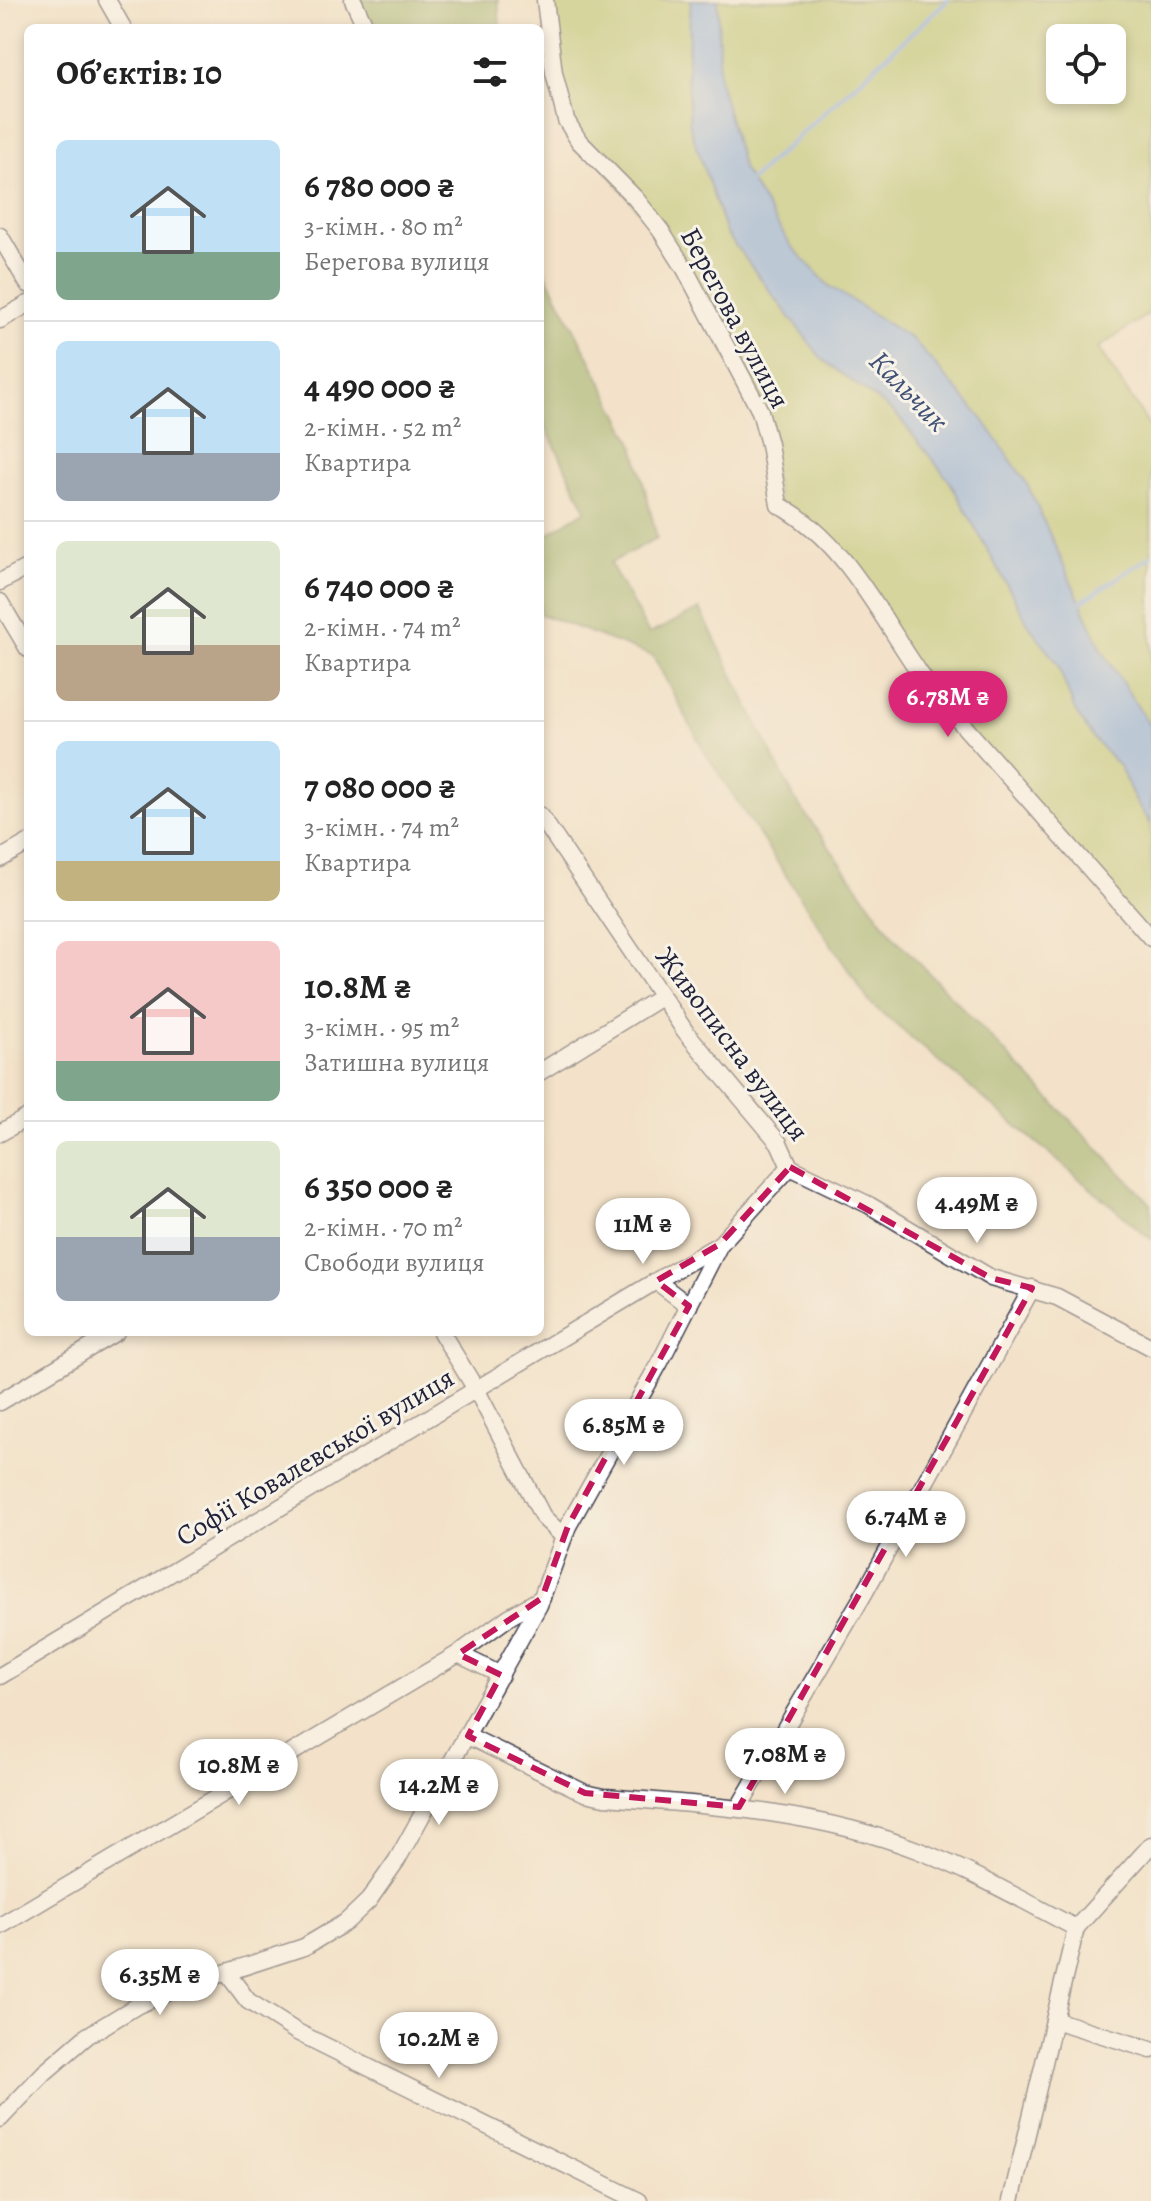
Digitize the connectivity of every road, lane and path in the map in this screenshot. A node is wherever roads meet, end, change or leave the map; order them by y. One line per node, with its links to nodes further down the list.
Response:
1 (107, 0): 4 (street)
2 (353, 0): 5 (street)
3 (545, 0): 17 (street, Берегова вулиця)
4 (121, 24)
5 (364, 24)
6 (0, 236): 7 (street)
7 (24, 277)
8 (24, 306): 9 (street)
9 (0, 320)
10 (24, 569): 11 (street)
11 (0, 582)
12 (0, 602): 13 (street)
13 (24, 642)
14 (544, 821): 18 (street, Живописна вулиця)
15 (24, 845): 16 (street)
16 (0, 859)
17 (1151, 938)
18 (661, 997): 19 (street); 22 (street, Живописна вулиця)
19 (544, 1070)
20 (24, 1119): 21 (street)
21 (0, 1133)
22 (790, 1167): 23 (street, Софії Ковалевської вулиця); 25 (street, Живописна вулиця)
23 (720, 1244): 24 (street, Софії Ковалевської вулиця); 26 (street)
24 (656, 1281): 26 (street); 30 (street, Софії Ковалевської вулиця)
25 (1032, 1288): 29 (street, Живописна вулиця); 38 (street)
26 (689, 1306): 32 (street)
27 (109, 1336): 31 (street)
28 (443, 1336): 30 (street)
29 (1151, 1347)
30 (477, 1391): 32 (street); 36 (street, Софії Ковалевської вулиця)
31 (0, 1402)
32 (564, 1537): 33 (street)
33 (542, 1598): 34 (street); 35 (street)
34 (458, 1654): 35 (street); 40 (street)
35 (501, 1675): 37 (street)
36 (0, 1676)
37 (468, 1736): 38 (street); 42 (street)
38 (739, 1807): 41 (street)
39 (1151, 1845): 41 (street)
40 (0, 1926)
41 (1076, 1928): 43 (street)
42 (227, 1973): 45 (street); 46 (street)
43 (1054, 2020): 44 (street); 47 (street)
44 (1151, 2050)
45 (0, 2119)
46 (639, 2201)
47 (1011, 2201)

